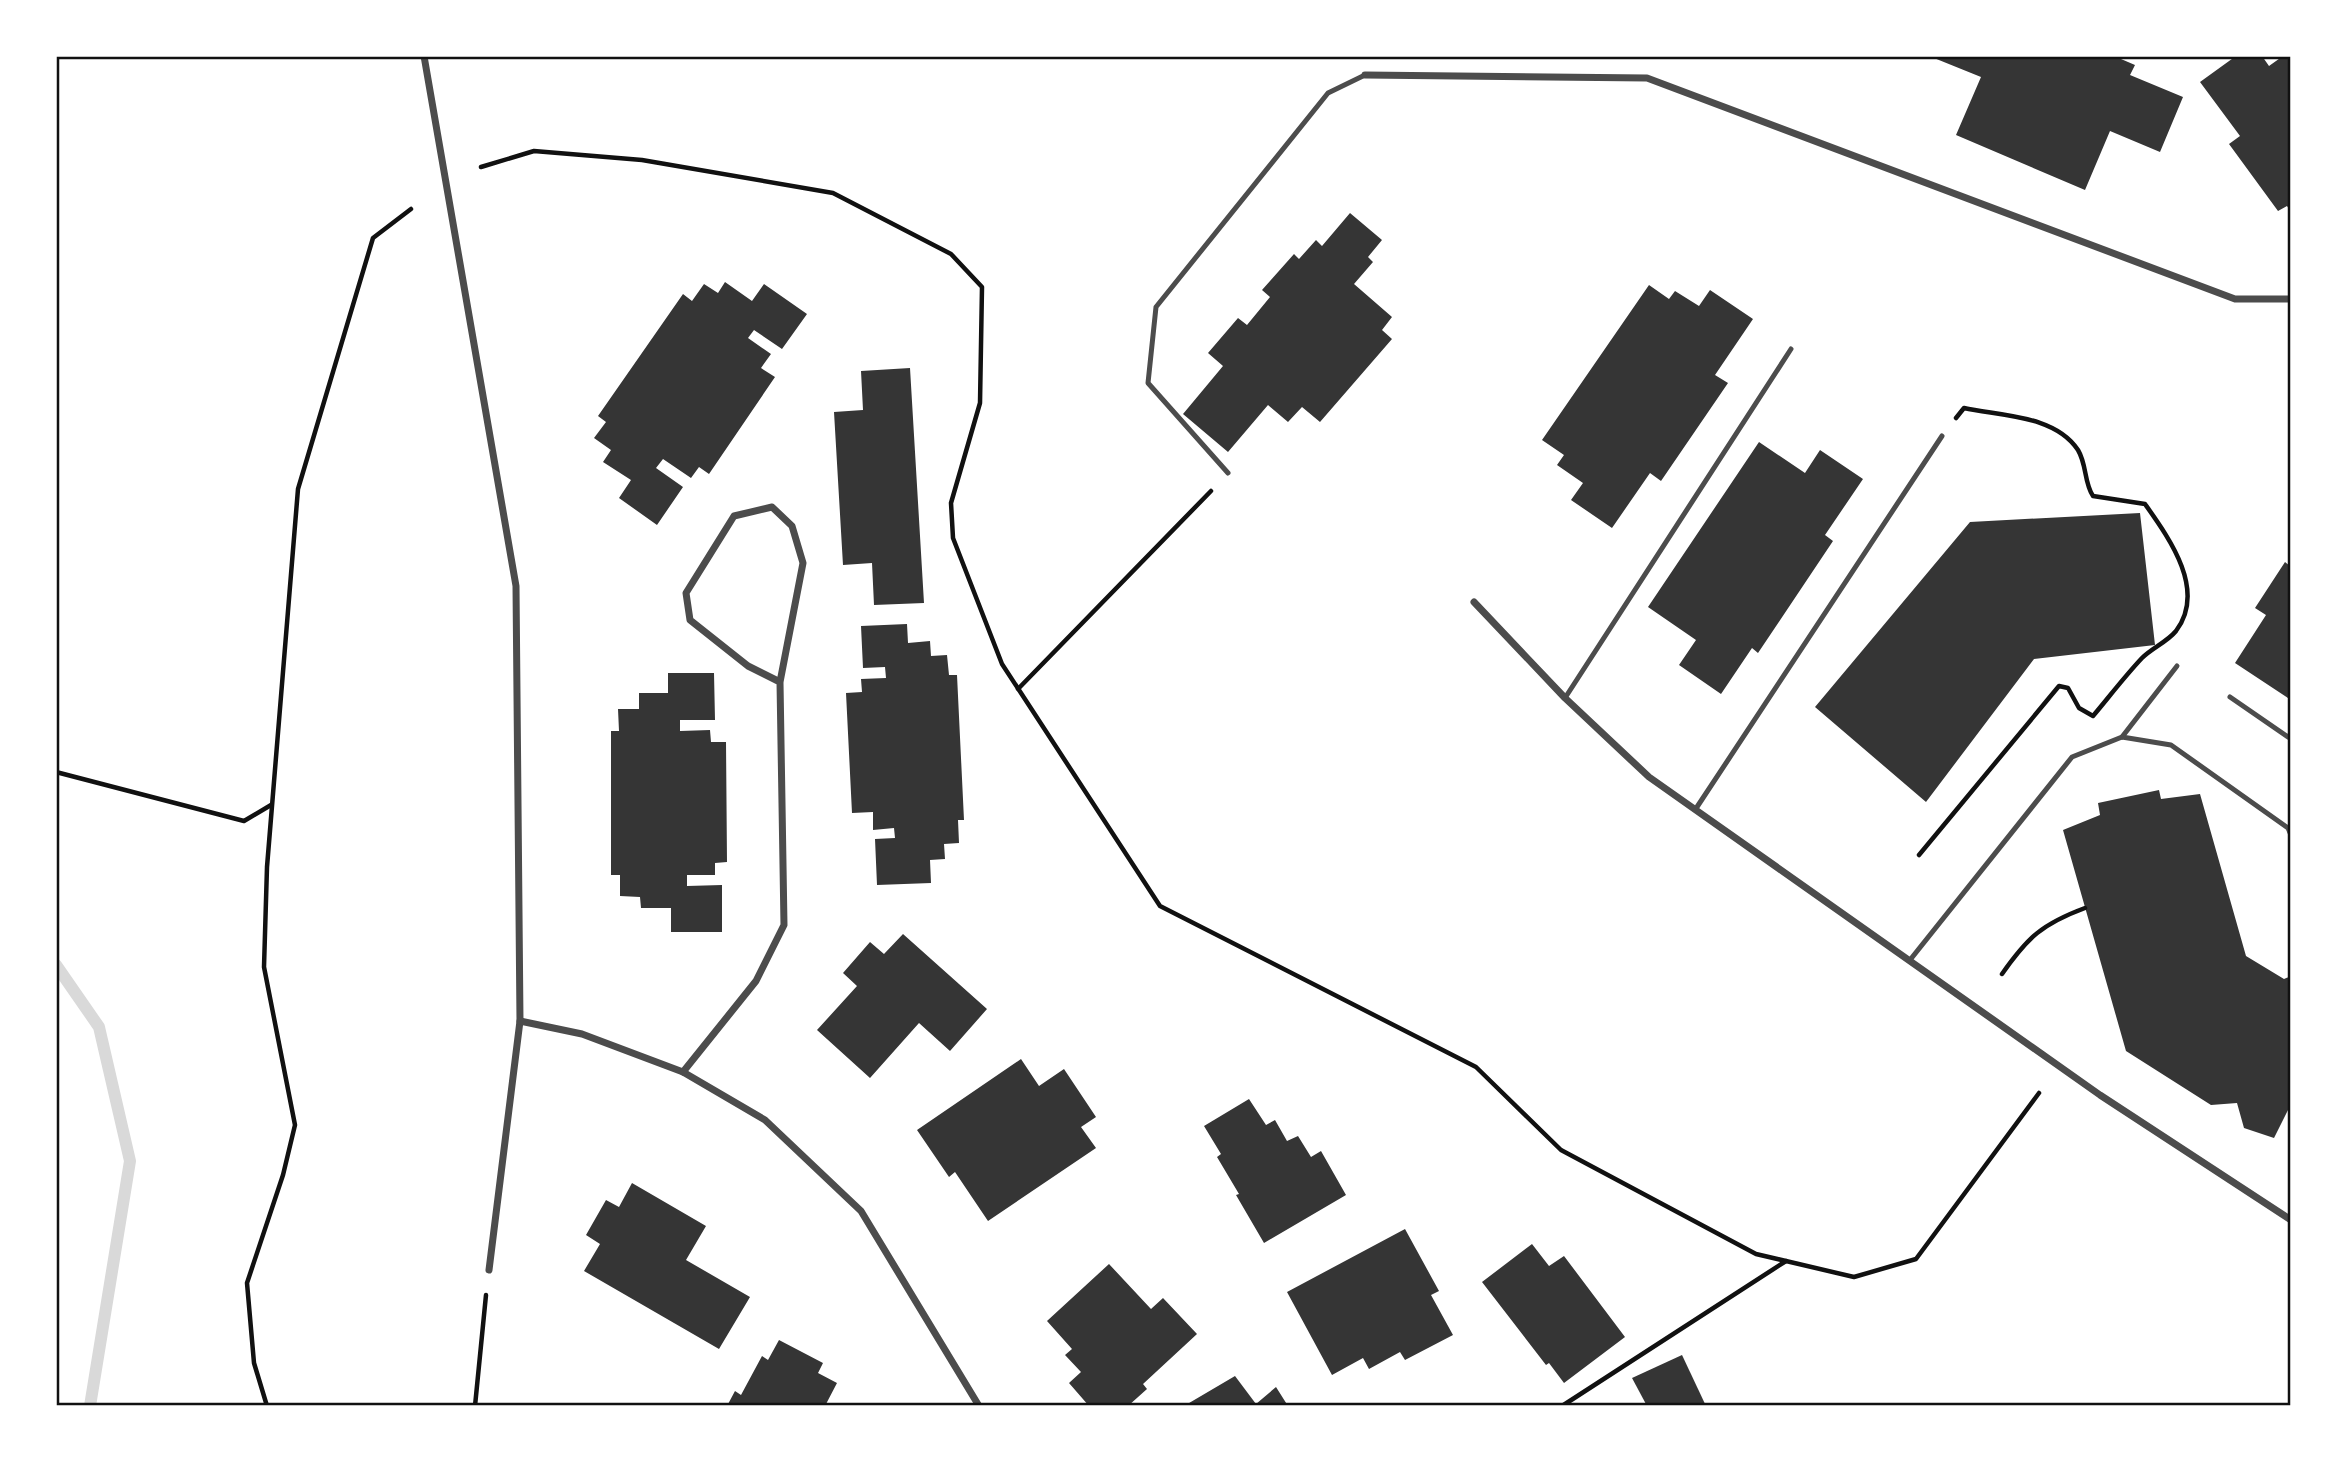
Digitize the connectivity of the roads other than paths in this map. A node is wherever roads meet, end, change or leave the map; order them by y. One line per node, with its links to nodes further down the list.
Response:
1 (424, 56): 17 (street)
2 (1365, 75): 3 (street); 6 (lane)
3 (2291, 299)
4 (1791, 349): 11 (lane)
5 (1942, 436): 14 (lane)
6 (1228, 473)
7 (1474, 602): 11 (street)
8 (2177, 666): 12 (lane)
9 (780, 682): 9 (street); 18 (street)
10 (2230, 697): 13 (lane)
11 (1565, 698): 14 (street)
12 (2122, 737): 15 (lane); 16 (lane)
13 (2291, 739)
14 (1695, 810): 16 (street)
15 (2291, 835)
16 (1910, 960): 19 (street)
17 (520, 1021): 18 (street); 20 (street)
18 (683, 1072): 21 (street)
19 (2291, 1220)
20 (489, 1270)
21 (979, 1406)

